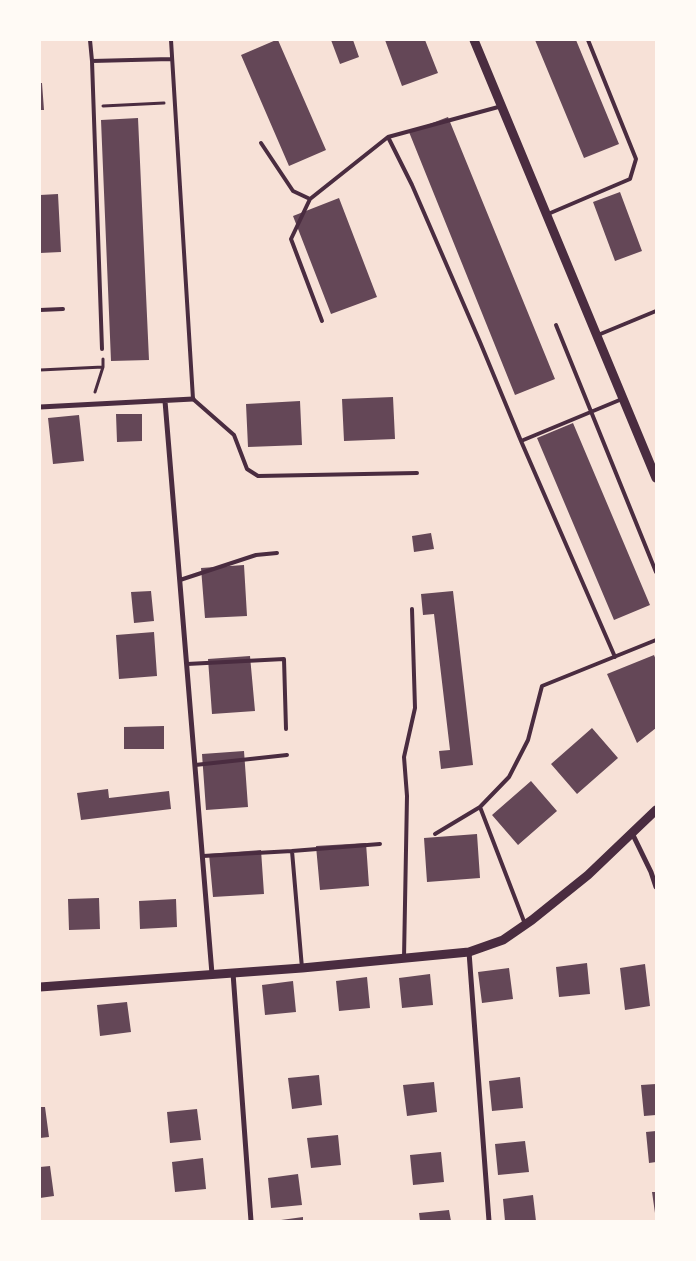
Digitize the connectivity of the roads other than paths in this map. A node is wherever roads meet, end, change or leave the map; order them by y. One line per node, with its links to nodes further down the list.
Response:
1 (90, 40): 6 (lane)
2 (171, 40): 5 (lane)
3 (474, 40): 7 (street)
4 (588, 40): 11 (lane)
5 (171, 59): 6 (lane); 19 (lane)
6 (92, 61): 18 (lane)
7 (502, 106): 8 (lane); 11 (street)
8 (388, 137): 10 (lane); 24 (lane)
9 (261, 142): 10 (lane)
10 (310, 198): 15 (lane)
11 (546, 214): 17 (street)
12 (64, 309): 13 (lane)
13 (40, 310)
14 (656, 311): 17 (lane)
15 (322, 321)
16 (556, 325): 23 (lane)
17 (596, 335): 20 (street)
18 (102, 349)
19 (193, 399): 21 (street); 25 (lane)
20 (623, 399): 23 (lane); 26 (street)
21 (165, 401): 22 (street); 29 (street)
22 (40, 407)
23 (590, 412): 24 (lane); 28 (lane)
24 (521, 441): 32 (lane)
25 (417, 473)
26 (656, 478)
27 (277, 553): 29 (lane)
28 (656, 572)
29 (180, 580): 33 (street)
30 (412, 609): 47 (lane)
31 (656, 640): 32 (lane)
32 (615, 657): 37 (lane)
33 (187, 664): 34 (lane); 36 (street)
34 (286, 729)
35 (287, 755): 36 (lane)
36 (195, 765): 43 (street)
37 (480, 807): 40 (lane); 45 (lane)
38 (656, 810): 39 (street)
39 (632, 833): 44 (street); 45 (street)
40 (435, 834)
41 (380, 844): 42 (lane)
42 (292, 851): 43 (lane); 48 (lane)
43 (202, 856): 50 (street)
44 (656, 887)
45 (525, 924): 46 (street)
46 (469, 952): 47 (street); 53 (street)
47 (404, 958): 48 (street)
48 (302, 968): 49 (street)
49 (233, 973): 50 (street); 52 (street)
50 (212, 974): 51 (street)
51 (40, 986)
52 (251, 1221)
53 (489, 1221)

